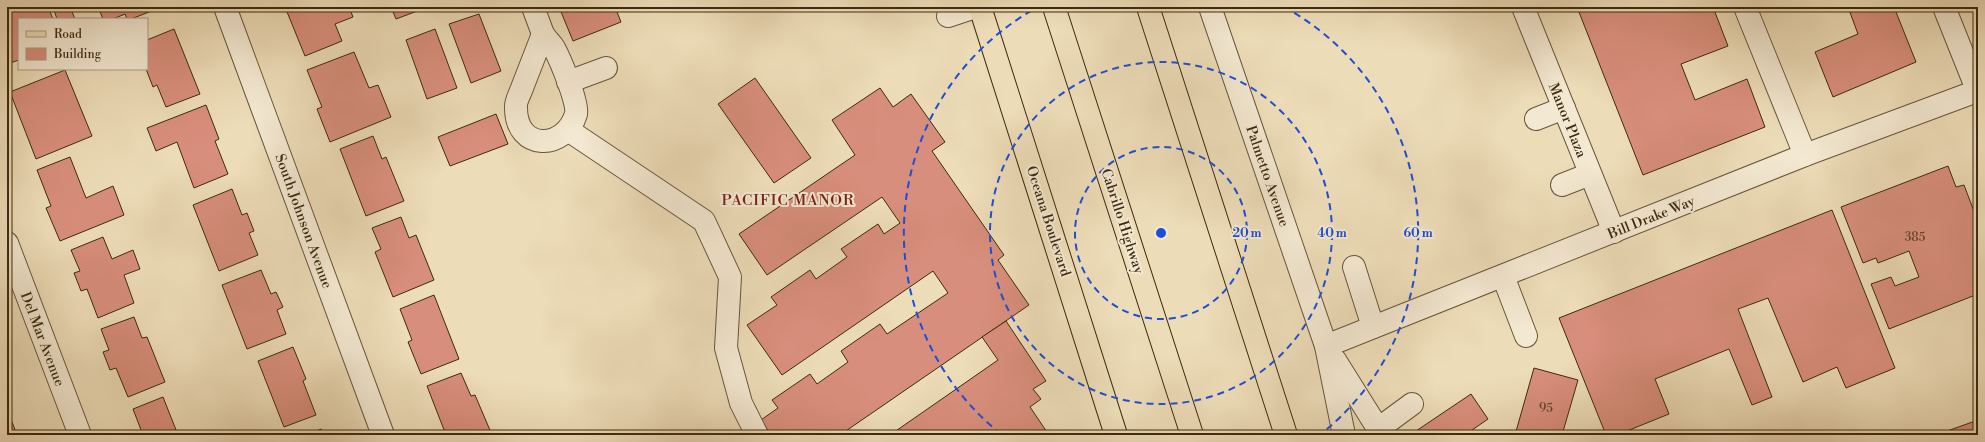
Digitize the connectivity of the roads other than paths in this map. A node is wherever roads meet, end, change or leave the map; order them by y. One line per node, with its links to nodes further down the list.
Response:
1 (225, 7): 32 (street, South Johnson Avenue)
2 (533, 7): 12 (street)
3 (975, 7): 11 (street)
4 (980, 7): 34 (main road, Oceana Boulevard)
5 (1054, 7): 35 (main road, Cabrillo Highway)
6 (1148, 7): 36 (main road)
7 (1210, 7): 28 (street, Palmetto Avenue)
8 (1523, 7): 16 (street, Manor Plaza)
9 (1745, 7): 19 (street)
10 (1944, 7): 15 (street)
11 (948, 16)
12 (543, 34): 14 (street); 18 (street)
13 (606, 68): 14 (street)
14 (568, 82): 18 (street)
15 (1978, 91): 19 (street, Bill Drake Way)
16 (1564, 108): 17 (street); 20 (street, Manor Plaza)
17 (1536, 119)
18 (568, 130): 33 (street)
19 (1805, 155): 22 (street, Bill Drake Way)
20 (1590, 174): 21 (street); 22 (street, Manor Plaza)
21 (1562, 185)
22 (1614, 232): 25 (street, Bill Drake Way)
23 (7, 243): 31 (street, Del Mar Avenue)
24 (1354, 267): 26 (street)
25 (1503, 276): 26 (street, Bill Drake Way); 27 (street)
26 (1373, 327): 28 (street, Bill Drake Way)
27 (1526, 336)
28 (1326, 346): 30 (street, Palmetto Avenue); 37 (street, Palmetto Avenue)
29 (1412, 404): 30 (street)
30 (1380, 432)
31 (80, 435)
32 (383, 435)
33 (757, 435)
34 (1116, 435)
35 (1192, 435)
36 (1286, 435)
37 (1344, 435)

